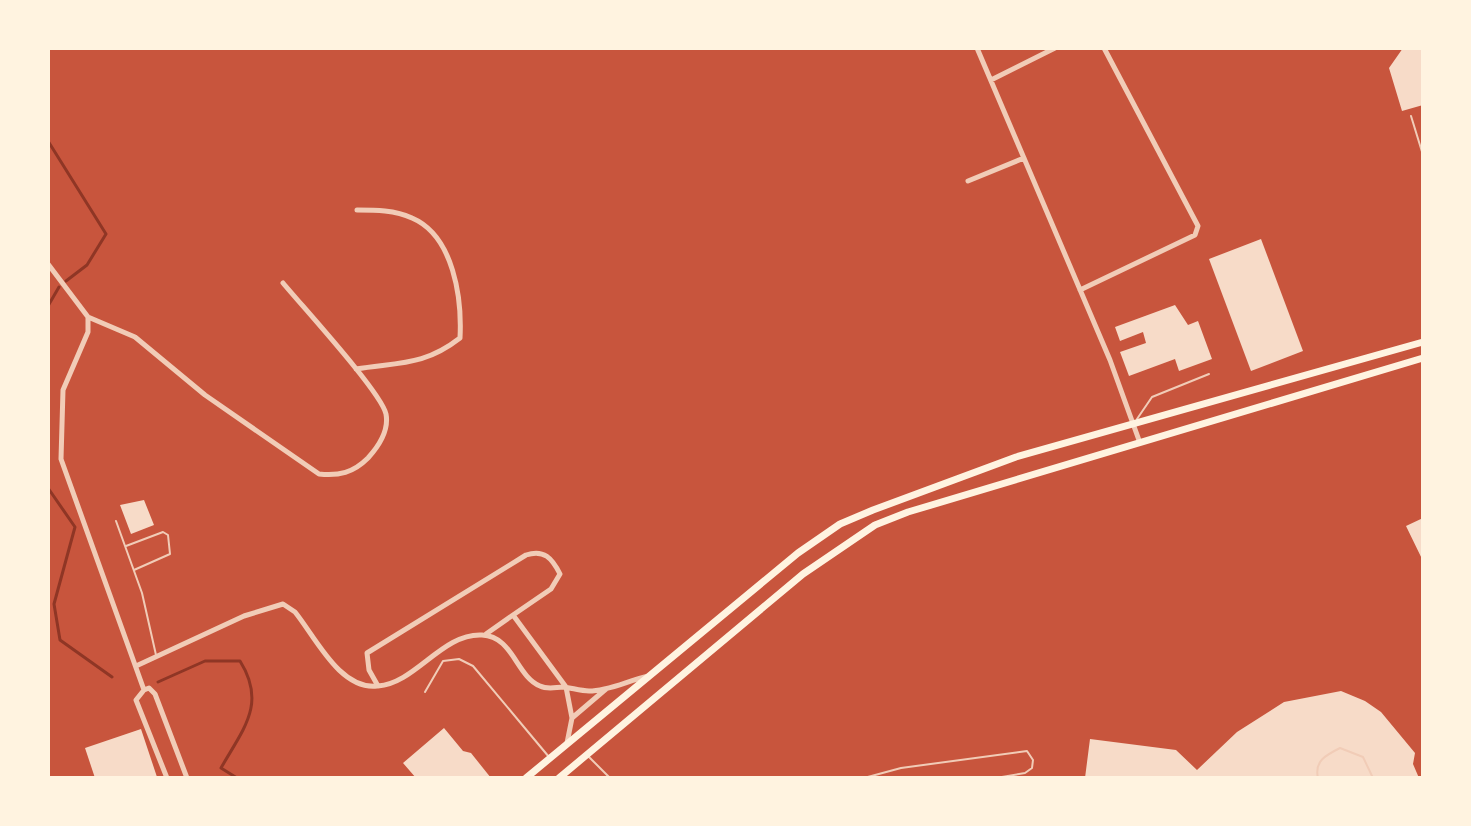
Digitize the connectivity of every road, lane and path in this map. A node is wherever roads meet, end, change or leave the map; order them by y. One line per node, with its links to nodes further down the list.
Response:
1 (977, 48): 4 (street)
2 (1055, 48): 4 (street)
3 (1104, 48): 12 (street)
4 (991, 80): 7 (street)
5 (1411, 116): 6 (lane)
6 (1423, 155)
7 (1024, 158): 8 (street); 12 (street)
8 (968, 181)
9 (357, 210): 16 (street)
10 (48, 264): 13 (street)
11 (283, 283): 16 (street)
12 (1080, 290): 18 (street)
13 (88, 317): 16 (street); 26 (street)
14 (1423, 342): 18 (main road)
15 (1423, 358): 19 (main road)
16 (355, 370)
17 (1209, 374): 18 (lane)
18 (1134, 423): 19 (street); 27 (main road)
19 (1140, 443): 35 (main road)
20 (116, 521): 21 (lane)
21 (125, 546): 22 (lane); 22 (lane)
22 (134, 570): 25 (lane)
23 (513, 615): 24 (street); 28 (street); 29 (street)
24 (486, 634): 28 (street); 29 (street)
25 (156, 656): 26 (street); 28 (street)
26 (136, 666): 31 (street)
27 (650, 676): 30 (street); 34 (main road)
28 (378, 686)
29 (566, 687): 30 (street); 33 (street)
30 (607, 688): 33 (street)
31 (144, 690): 38 (street); 39 (street)
32 (425, 692): 36 (lane)
33 (572, 718): 34 (street)
34 (567, 743): 36 (main road)
35 (587, 755): 41 (main road); 42 (lane)
36 (550, 758): 40 (main road)
37 (1025, 773): 43 (lane); 44 (lane); 45 (lane)
38 (167, 778)
39 (187, 778)
40 (526, 778)
41 (559, 778)
42 (610, 778)
43 (864, 778)
44 (996, 778)
45 (1026, 778)
46 (1318, 778): 47 (lane)
47 (1373, 778)

